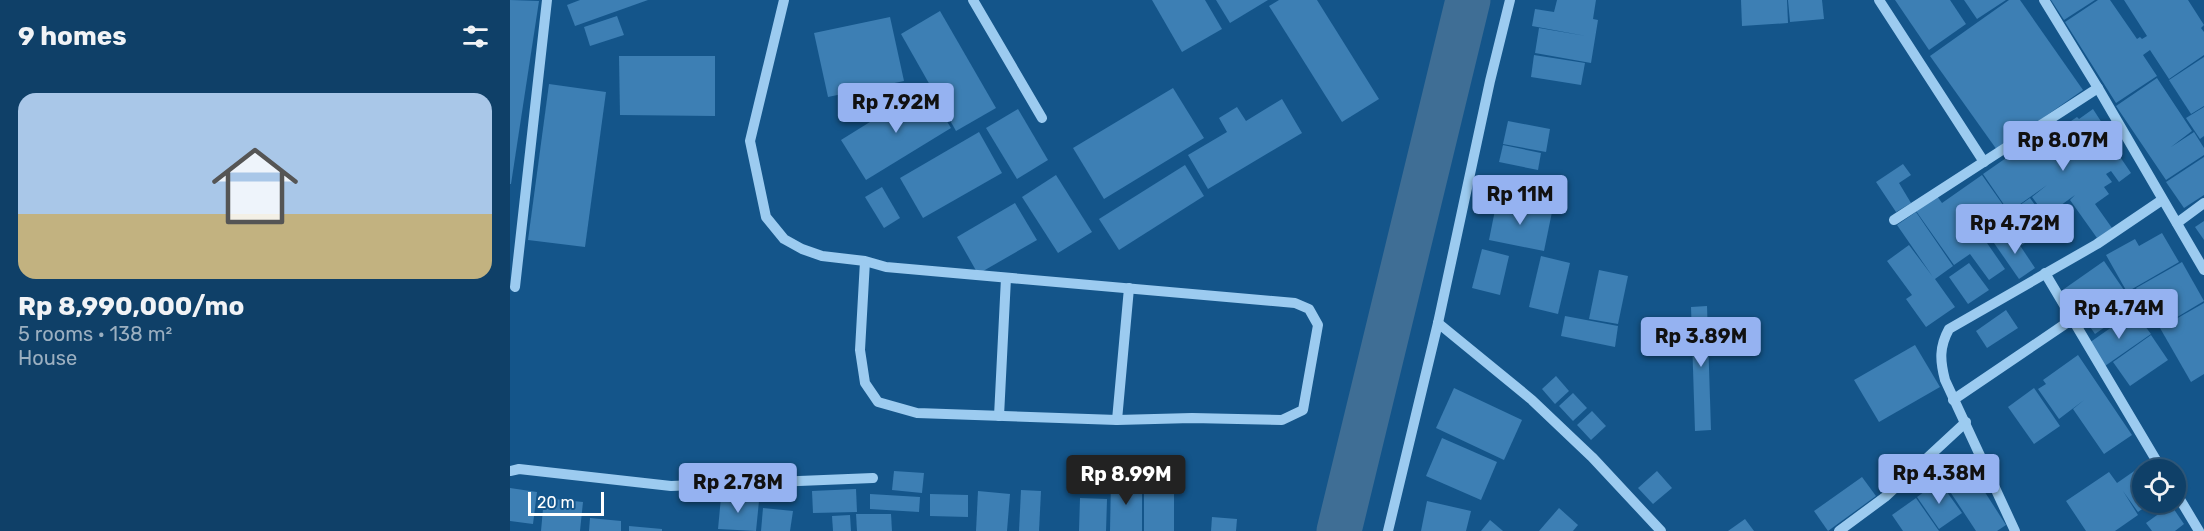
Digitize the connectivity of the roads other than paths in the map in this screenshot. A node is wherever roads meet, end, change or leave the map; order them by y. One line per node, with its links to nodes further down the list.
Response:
1 (547, 0): 18 (street)
2 (784, 0): 14 (street)
3 (973, 0): 8 (street)
4 (1510, 0): 21 (street)
5 (1879, 0): 9 (street)
6 (2044, 0): 7 (street)
7 (2098, 88): 9 (street); 10 (street)
8 (1042, 118)
9 (1984, 162): 12 (street)
10 (2162, 200): 13 (street); 16 (street)
11 (2204, 203): 13 (street)
12 (1894, 220)
13 (2177, 223): 15 (street)
14 (865, 261): 17 (street); 23 (street)
15 (2204, 270)
16 (2045, 273): 20 (street); 22 (street)
17 (1006, 278): 19 (street); 23 (street)
18 (515, 287)
19 (1129, 288): 24 (street); 24 (street)
20 (2071, 320): 22 (street); 26 (street)
21 (1438, 323): 30 (street); 31 (street)
22 (1953, 400): 25 (street)
23 (999, 416): 24 (street)
24 (1117, 420)
25 (1966, 422): 32 (street); 33 (street)
26 (2155, 459)
27 (510, 471): 28 (street)
28 (873, 478)
29 (2186, 509): 34 (street)
30 (1388, 531)
31 (1661, 531)
32 (1839, 531)
33 (2015, 531)
34 (2199, 531)

